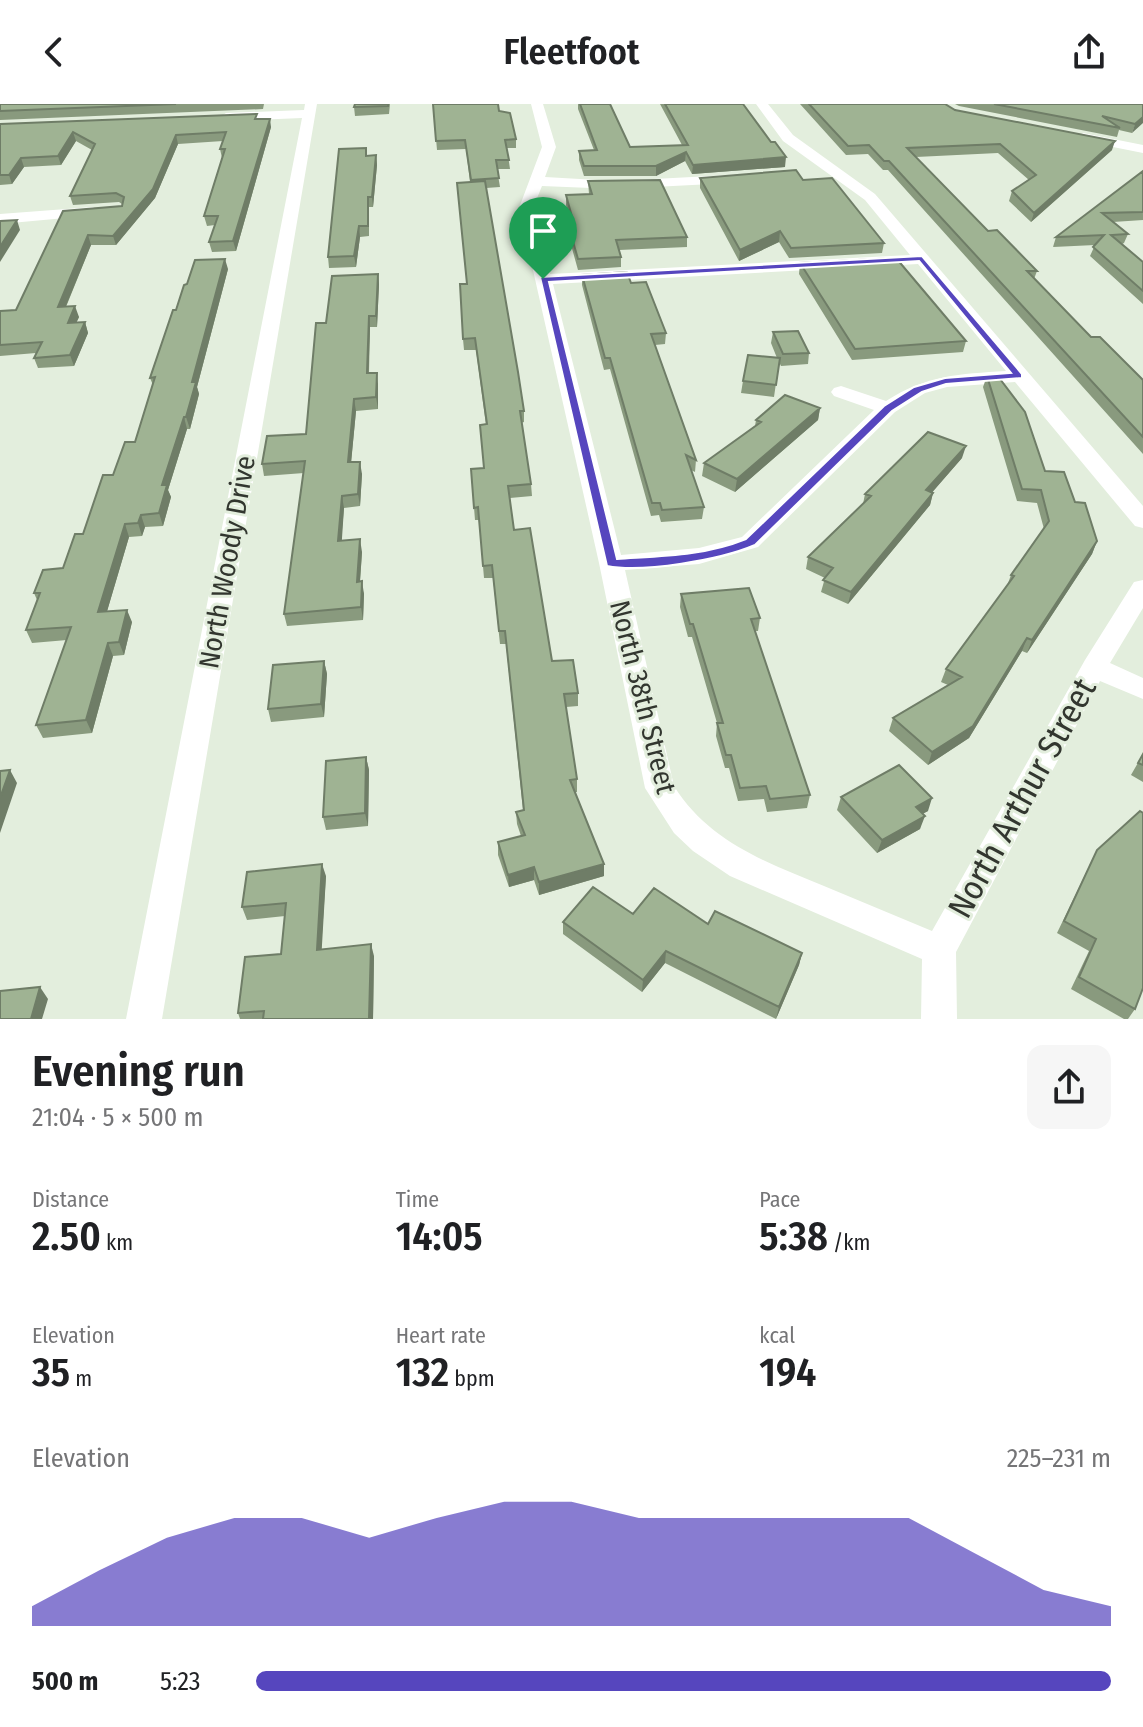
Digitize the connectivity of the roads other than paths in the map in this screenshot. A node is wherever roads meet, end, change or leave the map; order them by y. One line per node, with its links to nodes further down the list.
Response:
1 (537, 104): 8 (street, North 38th Street)
2 (762, 104): 11 (street)
3 (310, 109): 4 (street); 22 (street, North Woody Drive)
4 (216, 117)
5 (1072, 135): 6 (street)
6 (1143, 149)
7 (749, 178): 8 (street)
8 (537, 181): 12 (street, North 38th Street)
9 (105, 210): 10 (street)
10 (0, 219)
11 (922, 259): 12 (street); 13 (street)
12 (543, 279): 17 (street, North 38th Street)
13 (1019, 376): 15 (street); 16 (street)
14 (841, 392): 15 (street)
15 (888, 408): 17 (street)
16 (1143, 521)
17 (611, 563): 21 (street, North 38th Street)
18 (1143, 588): 19 (street, North Arthur Street)
19 (1094, 667): 20 (street); 21 (street, North Arthur Street)
20 (1143, 689)
21 (939, 950): 23 (street, North Arthur Street)
22 (144, 1019)
23 (939, 1019)

